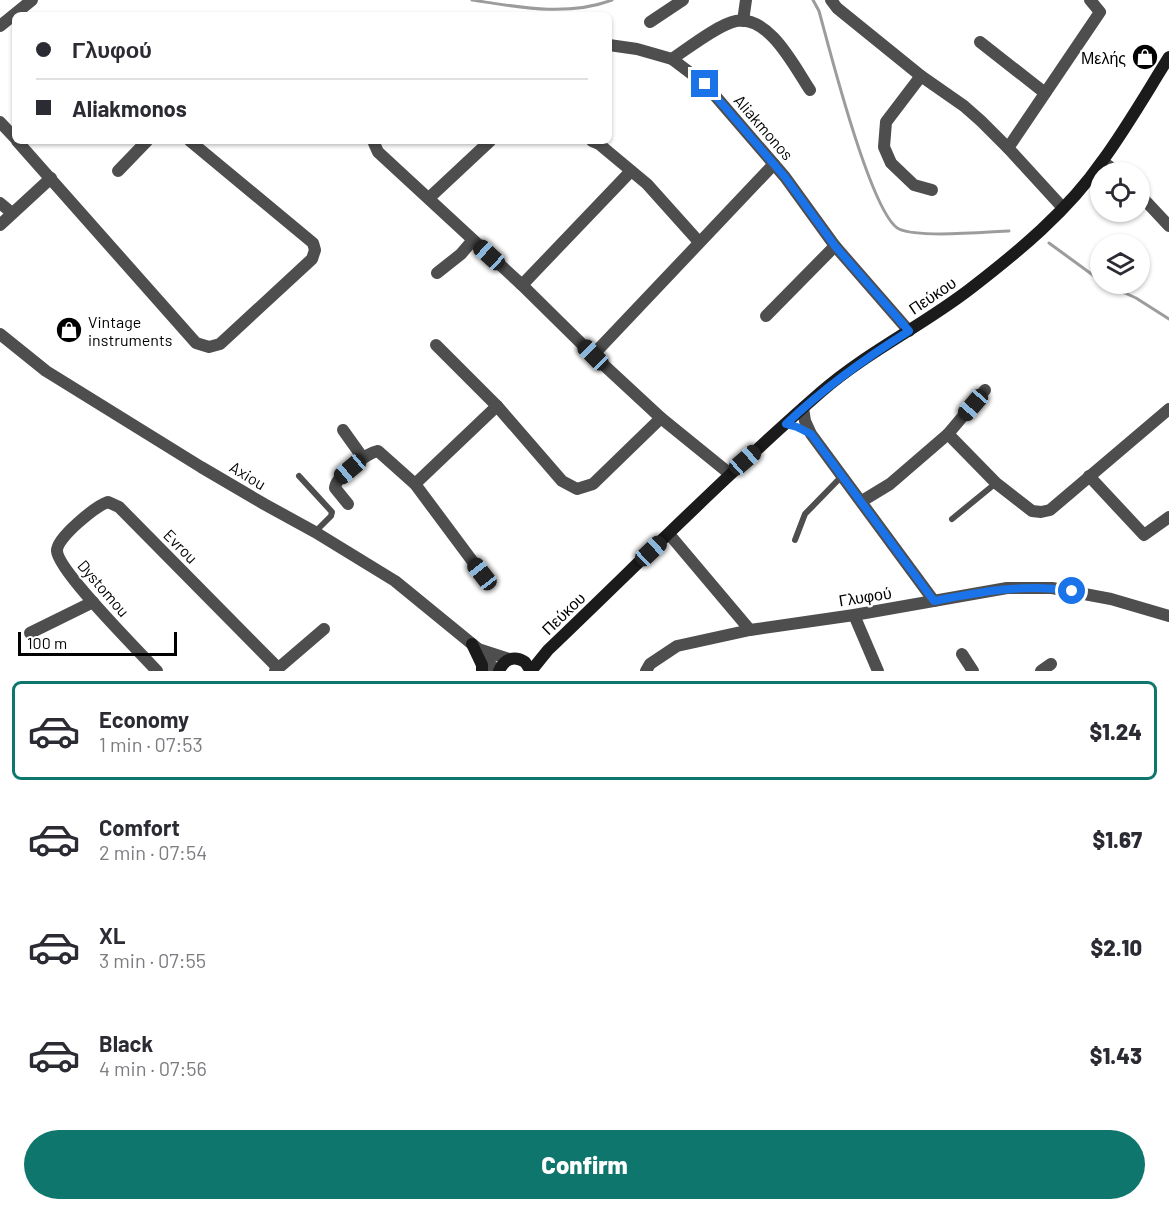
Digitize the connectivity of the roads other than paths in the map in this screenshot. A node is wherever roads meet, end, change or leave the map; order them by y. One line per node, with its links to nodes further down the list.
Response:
1 (32, 0): 6 (street)
2 (683, 0): 9 (street)
3 (746, 0): 8 (street)
4 (831, 0): 15 (street)
5 (1090, 0): 17 (street)
6 (17, 12)
7 (12, 16): 10 (street)
8 (743, 21): 14 (street); 16 (street)
9 (650, 22)
10 (0, 26)
11 (980, 42): 17 (street)
12 (612, 45): 14 (street, Aliakmonos)
13 (1169, 57): 27 (main road, Πεύκου)
14 (672, 59): 28 (street, Aliakmonos)
15 (921, 76): 26 (street); 33 (street)
16 (810, 90)
17 (1045, 93): 26 (street)
18 (0, 122): 19 (street)
19 (12, 136)
20 (20, 144): 32 (street)
21 (144, 144): 29 (street)
22 (194, 144): 32 (street)
23 (374, 144): 34 (street)
24 (487, 144): 34 (street)
25 (599, 144): 30 (street)
26 (1008, 148): 37 (street)
27 (1103, 162)
28 (774, 164): 42 (street); 43 (street, Aliakmonos)
29 (118, 171)
30 (631, 171): 42 (street); 45 (street)
31 (1090, 177): 37 (main road, Πεύκου)
32 (51, 178): 38 (street)
33 (932, 190)
34 (429, 198): 41 (street)
35 (0, 203): 38 (street)
36 (1150, 206): 40 (street)
37 (1063, 208): 47 (main road, Πεύκου)
38 (12, 213): 39 (street)
39 (0, 225)
40 (1169, 226)
41 (473, 240): 44 (street); 45 (street)
42 (699, 242): 50 (street)
43 (835, 246): 46 (street); 47 (street, Aliakmonos)
44 (437, 273)
45 (522, 285): 50 (street)
46 (766, 316)
47 (909, 331): 53 (main road, Πεύκου)
48 (0, 334): 71 (street, Axiou)
49 (436, 345): 52 (street)
50 (593, 355): 55 (street)
51 (985, 390): 59 (street)
52 (497, 406): 55 (street); 66 (street)
53 (803, 408): 56 (main road, Πεύκου); 58 (street)
54 (1169, 409): 64 (street)
55 (661, 418): 61 (street)
56 (786, 424): 58 (street); 61 (main road, Πεύκου)
57 (343, 430): 60 (street)
58 (811, 434): 63 (street)
59 (948, 434): 65 (street); 67 (street)
60 (363, 458): 66 (street); 68 (street)
61 (730, 474): 72 (main road, Πεύκου)
62 (298, 476): 71 (lane)
63 (843, 476): 67 (street); 73 (lane)
64 (1089, 476): 65 (street); 69 (street)
65 (996, 483): 70 (lane)
66 (415, 484): 75 (street)
67 (862, 501): 76 (street)
68 (348, 504)
69 (1169, 517)
70 (952, 519)
71 (315, 532): 83 (street, Axiou)
72 (669, 534): 81 (street); 84 (main road, Πεύκου)
73 (795, 540)
74 (57, 550): 77 (street, Dystomou); 87 (street, Evrou)
75 (482, 574)
76 (934, 601): 78 (street, Γλυφού); 79 (street, Γλυφού)
77 (93, 602): 82 (street); 88 (street, Dystomou)
78 (854, 615): 81 (street, Γλυφού); 93 (street)
79 (1169, 616)
80 (324, 629): 87 (street)
81 (750, 630): 92 (street, Γλυφού)
82 (30, 633)
83 (474, 646): 86 (street, Axiou); 89 (main road); 90 (street, Axiou)
84 (548, 650): 86 (main road, Πεύκου); 91 (main road, Πεύκου)
85 (962, 654): 94 (street)
86 (514, 659): 90 (main road); 91 (main road)
87 (277, 669)
88 (157, 671)
89 (482, 671)
90 (498, 671)
91 (531, 671)
92 (646, 671)
93 (878, 671)
94 (973, 671)

